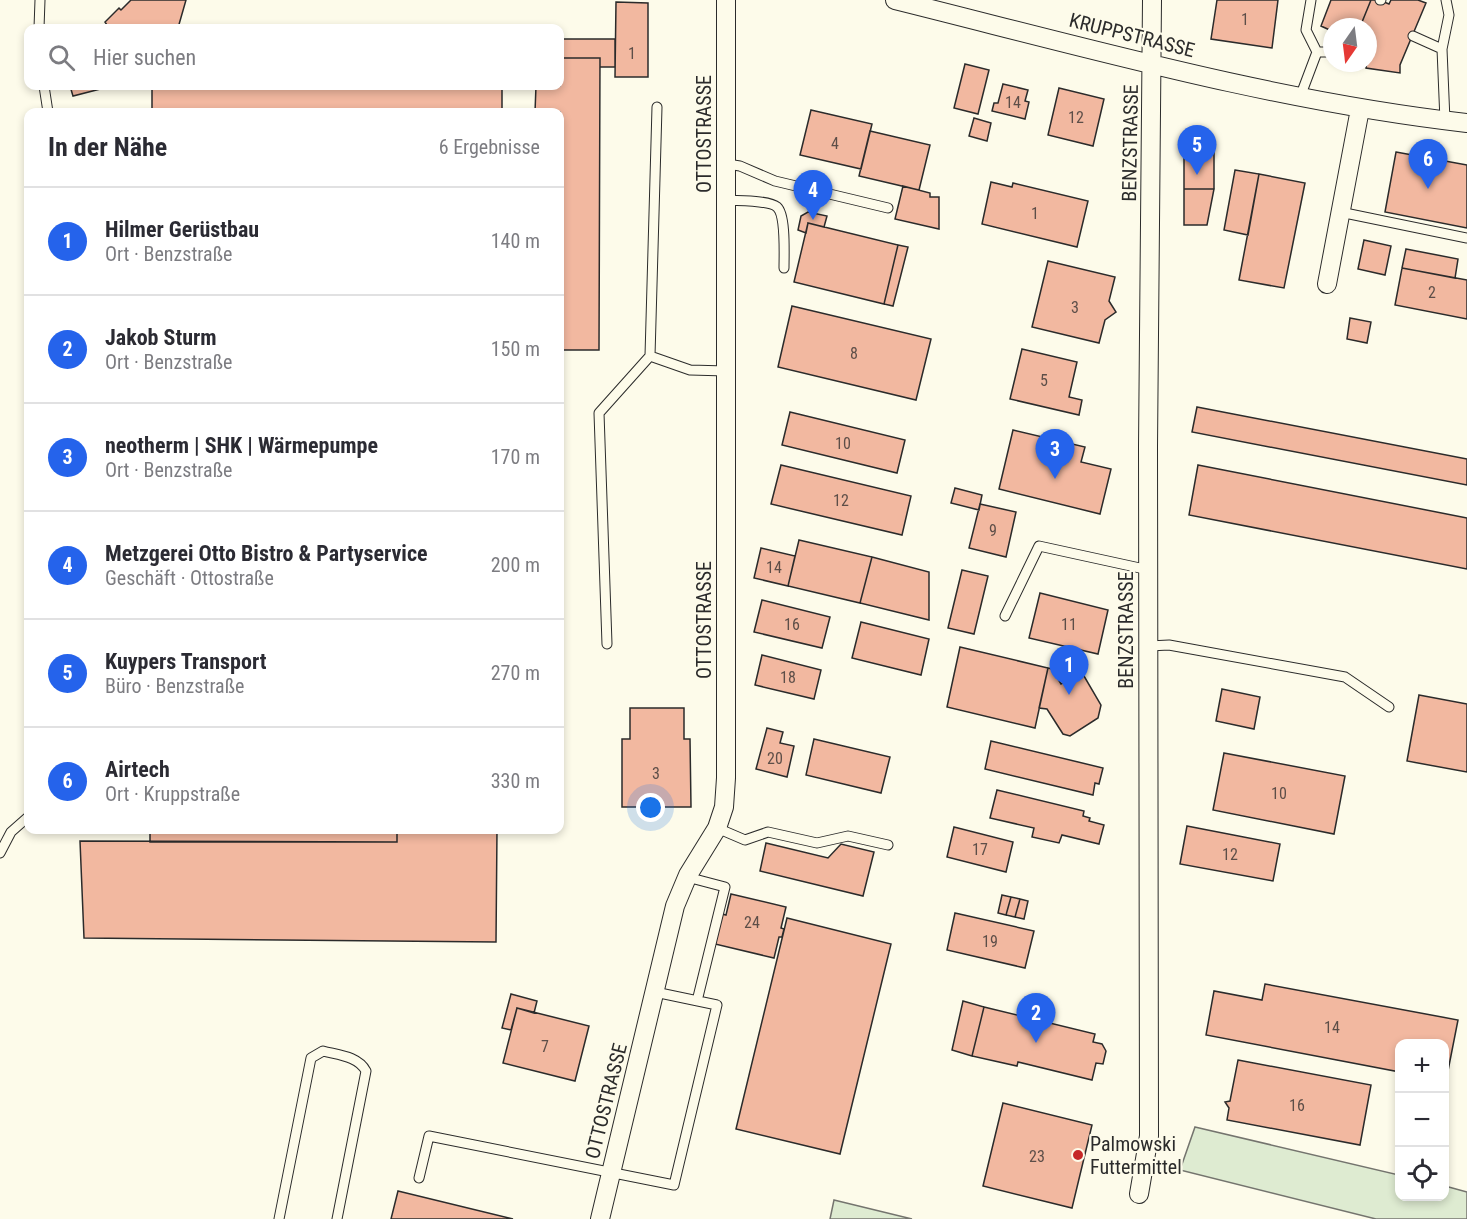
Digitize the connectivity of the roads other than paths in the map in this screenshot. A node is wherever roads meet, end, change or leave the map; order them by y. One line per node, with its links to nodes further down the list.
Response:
1 (40, 0): 8 (lane)
2 (726, 0): 21 (street, OTTOSTRASSE)
3 (895, 0): 7 (street, KRUPPSTRASSE)
4 (1152, 0): 13 (street, BENZSTRASSE)
5 (1311, 0): 11 (lane)
6 (1446, 0): 10 (lane)
7 (920, 3): 13 (street, KRUPPSTRASSE)
8 (39, 24)
9 (1413, 36): 10 (lane)
10 (1442, 49): 19 (lane)
11 (1317, 51): 12 (lane); 15 (lane)
12 (1323, 51)
13 (1153, 64): 15 (street, KRUPPSTRASSE); 30 (street, BENZSTRASSE)
14 (45, 90): 17 (lane)
15 (1300, 97): 18 (street, KRUPPSTRASSE)
16 (657, 107): 28 (lane)
17 (47, 108)
18 (1360, 109): 19 (street, KRUPPSTRASSE); 24 (street)
19 (1444, 120): 20 (street, KRUPPSTRASSE)
20 (1467, 123)
21 (727, 164): 22 (street, OTTOSTRASSE); 23 (lane)
22 (726, 200): 26 (lane); 29 (street, OTTOSTRASSE)
23 (888, 208)
24 (1340, 212): 25 (lane); 27 (street)
25 (1467, 238)
26 (784, 268)
27 (1327, 284)
28 (650, 356): 29 (lane); 32 (lane)
29 (726, 371): 36 (street, OTTOSTRASSE)
30 (1149, 570): 31 (lane); 33 (street, BENZSTRASSE)
31 (1005, 616)
32 (607, 644)
33 (1149, 646): 34 (lane); 44 (street, BENZSTRASSE)
34 (1389, 707)
35 (24, 821): 38 (lane)
36 (717, 828): 37 (lane); 39 (street, OTTOSTRASSE)
37 (888, 845)
38 (0, 853)
39 (687, 877): 40 (street, OTTOSTRASSE); 41 (lane)
40 (655, 992): 41 (lane); 42 (street, OTTOSTRASSE)
41 (697, 1001): 42 (lane)
42 (612, 1171): 43 (lane); 47 (street, OTTOSTRASSE)
43 (419, 1178)
44 (1139, 1194)
45 (279, 1219): 46 (lane)
46 (337, 1219)
47 (600, 1219)

